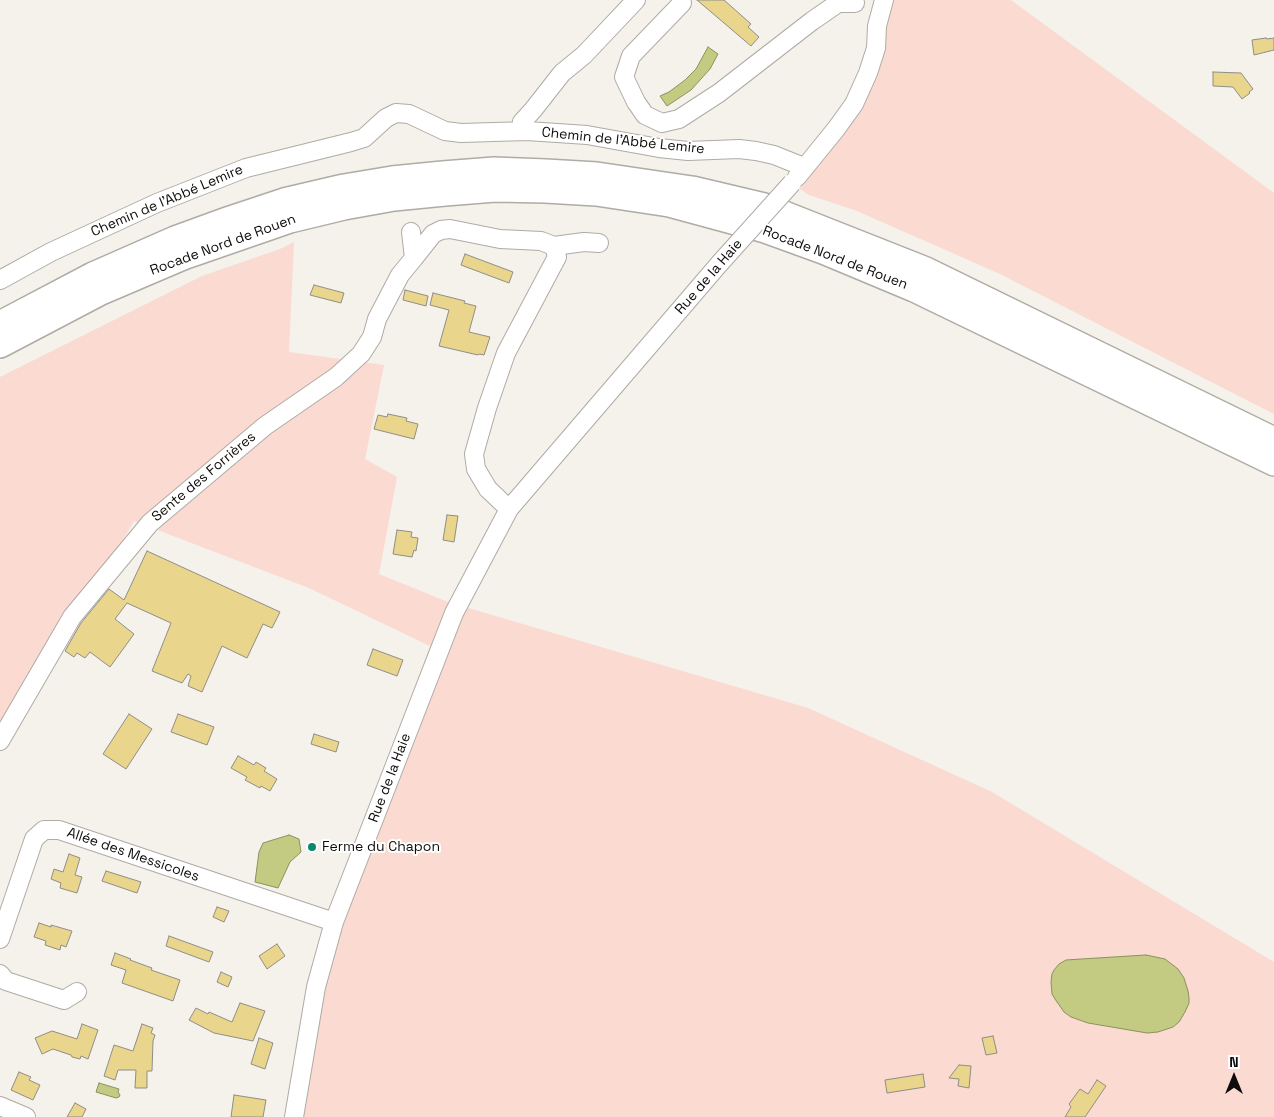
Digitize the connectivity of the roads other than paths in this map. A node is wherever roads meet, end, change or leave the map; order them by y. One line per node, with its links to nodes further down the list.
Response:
1 (636, 0): 5 (street)
2 (884, 0): 6 (street, Rue de la Haie)
3 (682, 3): 4 (street)
4 (855, 4)
5 (527, 131): 6 (street, Chemin de l'Abbé Lemire); 11 (street, Chemin de l'Abbé Lemire)
6 (804, 167): 16 (street, Rue de la Haie, bridge)
7 (411, 232): 10 (street)
8 (599, 243): 9 (street)
9 (554, 246): 10 (street); 16 (street)
10 (414, 258): 17 (street, Sente des Forrières)
11 (0, 280)
12 (0, 324): 14 (highway, Rocade Nord de Rouen)
13 (0, 345): 15 (highway, Rocade Nord de Rouen)
14 (1274, 440)
15 (1274, 463)
16 (510, 509): 18 (street, Rue de la Haie)
17 (0, 741)
18 (334, 922): 19 (street, Allée des Messicoles); 24 (street, Rue de la Haie)
19 (0, 939)
20 (0, 974): 21 (street)
21 (77, 992)
22 (0, 1106): 23 (street)
23 (26, 1117)
24 (294, 1117)

